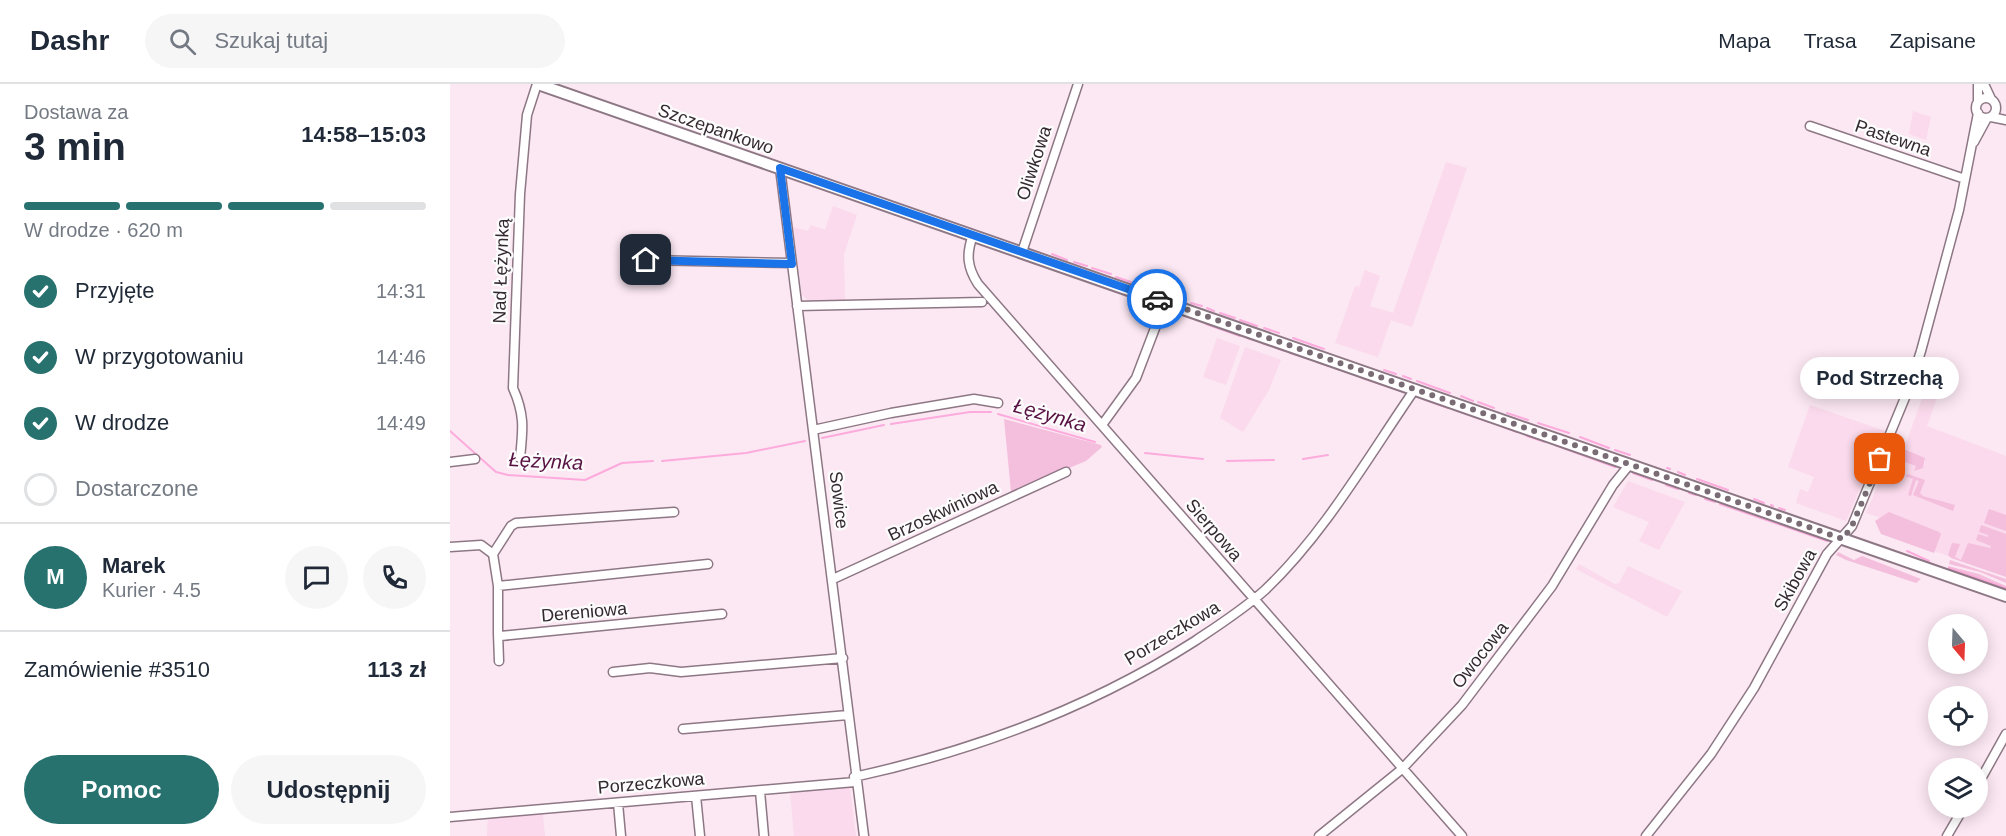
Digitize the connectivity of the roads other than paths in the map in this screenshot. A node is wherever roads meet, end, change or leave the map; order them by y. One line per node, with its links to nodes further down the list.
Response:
1 (537, 84): 14 (street, Szczepankowo); 27 (street, Nad Łężynką)
2 (1078, 84): 17 (street, Oliwkowa)
3 (1978, 84): 6 (street)
4 (1984, 84): 5 (street)
5 (1990, 99): 6 (street); 7 (street)
6 (1978, 102): 8 (street)
7 (1996, 107): 9 (street); 10 (street)
8 (1978, 113): 10 (street); 13 (street, Skibowa)
9 (2006, 113)
10 (1989, 117): 11 (street); 13 (street, Skibowa)
11 (2006, 120)
12 (1810, 126): 15 (street, Pastewna)
13 (1972, 145): 15 (street, Skibowa)
14 (780, 168): 16 (street, Szczepankowo); 18 (street, Sowice)
15 (1965, 179): 33 (street, Skibowa)
16 (973, 235): 17 (street, Szczepankowo); 25 (street, Sierpowa)
17 (1022, 252): 21 (street, Szczepankowo)
18 (792, 264): 19 (street); 22 (street, Sowice)
19 (646, 278)
20 (982, 302): 22 (street)
21 (1166, 302): 23 (street, Szczepankowo); 25 (street)
22 (797, 306): 26 (street, Sowice)
23 (1415, 389): 30 (street, Szczepankowo); 40 (street, Porzeczkowa)
24 (998, 403): 26 (street)
25 (1102, 425): 40 (street, Sierpowa)
26 (813, 430): 37 (street, Sowice)
27 (520, 458)
28 (475, 459): 29 (street)
29 (450, 462)
30 (1630, 464): 33 (street, Szczepankowo); 50 (street, Owocowa)
31 (1066, 472): 37 (street, Brzoskwiniowa)
32 (674, 513): 35 (street)
33 (1843, 539): 39 (street, Szczepankowo); 63 (street, Skibowa)
34 (450, 547): 35 (street)
35 (493, 554): 38 (street)
36 (708, 564): 38 (street, Dereniowa)
37 (833, 579): 43 (street, Sowice)
38 (498, 586): 42 (street)
39 (2006, 596)
40 (1253, 600): 50 (street, Sierpowa); 51 (street, Porzeczkowa)
41 (722, 614): 42 (street, Dereniowa)
42 (498, 633): 44 (street)
43 (843, 658): 45 (street); 46 (street, Sowice)
44 (499, 661)
45 (613, 672)
46 (848, 715): 47 (street); 51 (street, Sowice)
47 (683, 729)
48 (2006, 734): 49 (street)
49 (1988, 766)
50 (1402, 769): 61 (street, Owocowa); 62 (street, Sierpowa)
51 (855, 779): 52 (street, Porzeczkowa); 60 (street, Sowice)
52 (760, 791): 53 (street, Porzeczkowa); 59 (street)
53 (696, 796): 54 (street, Porzeczkowa); 58 (street)
54 (618, 802): 55 (street, Porzeczkowa); 57 (street)
55 (450, 817)
56 (1958, 818): 64 (street)
57 (621, 836)
58 (700, 836)
59 (764, 836)
60 (864, 836)
61 (1319, 836)
62 (1462, 836)
63 (1646, 836)
64 (1947, 836)

